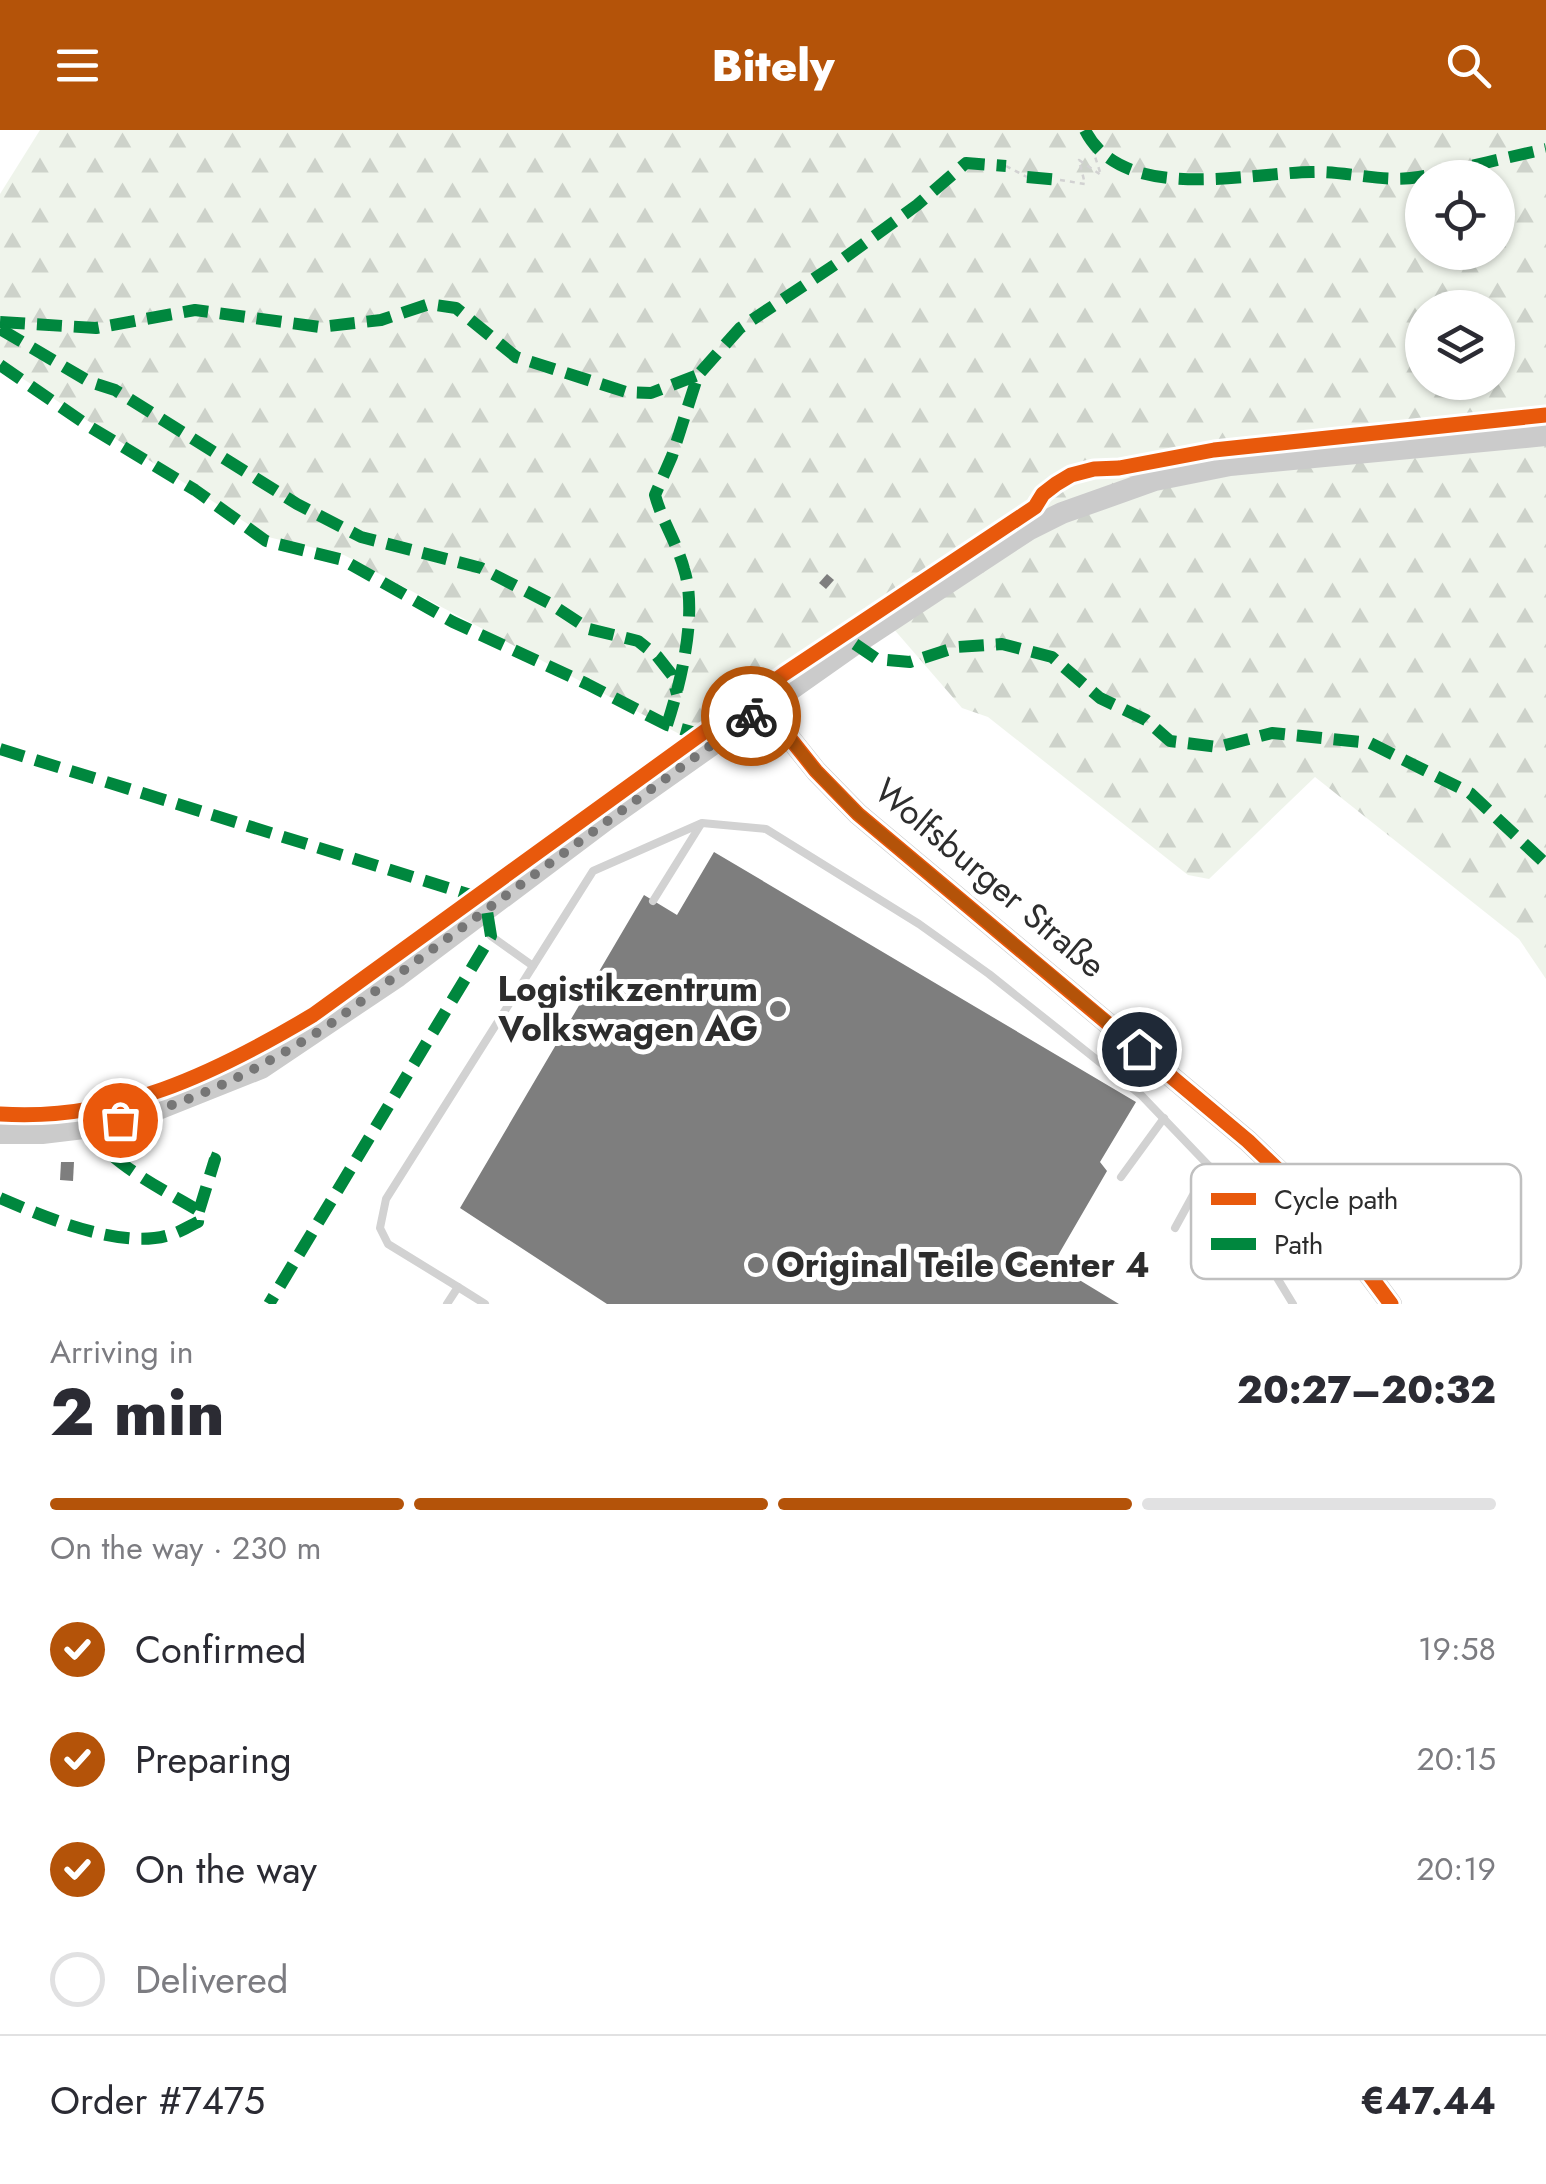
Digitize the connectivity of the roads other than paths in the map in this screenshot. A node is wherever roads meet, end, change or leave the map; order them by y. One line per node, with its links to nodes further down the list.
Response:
1 (1546, 435): 2 (street)
2 (1155, 480): 3 (street); 3 (lane)
3 (1028, 530): 4 (street)
4 (765, 707): 10 (street); 12 (street, Wolfsburger Straße)
5 (702, 823): 6 (lane); 8 (lane); 9 (lane)
6 (653, 900)
7 (491, 936): 8 (lane)
8 (533, 966): 18 (lane)
9 (1164, 1118): 11 (lane); 13 (lane)
10 (0, 1133)
11 (1207, 1164)
12 (1272, 1164)
13 (1121, 1177)
14 (1191, 1200): 15 (lane)
15 (1176, 1228)
16 (1279, 1279): 21 (lane)
17 (1372, 1279): 22 (street, Wolfsburger Straße)
18 (458, 1287): 19 (lane); 20 (lane)
19 (447, 1304)
20 (485, 1304)
21 (1294, 1304)
22 (1391, 1304)

